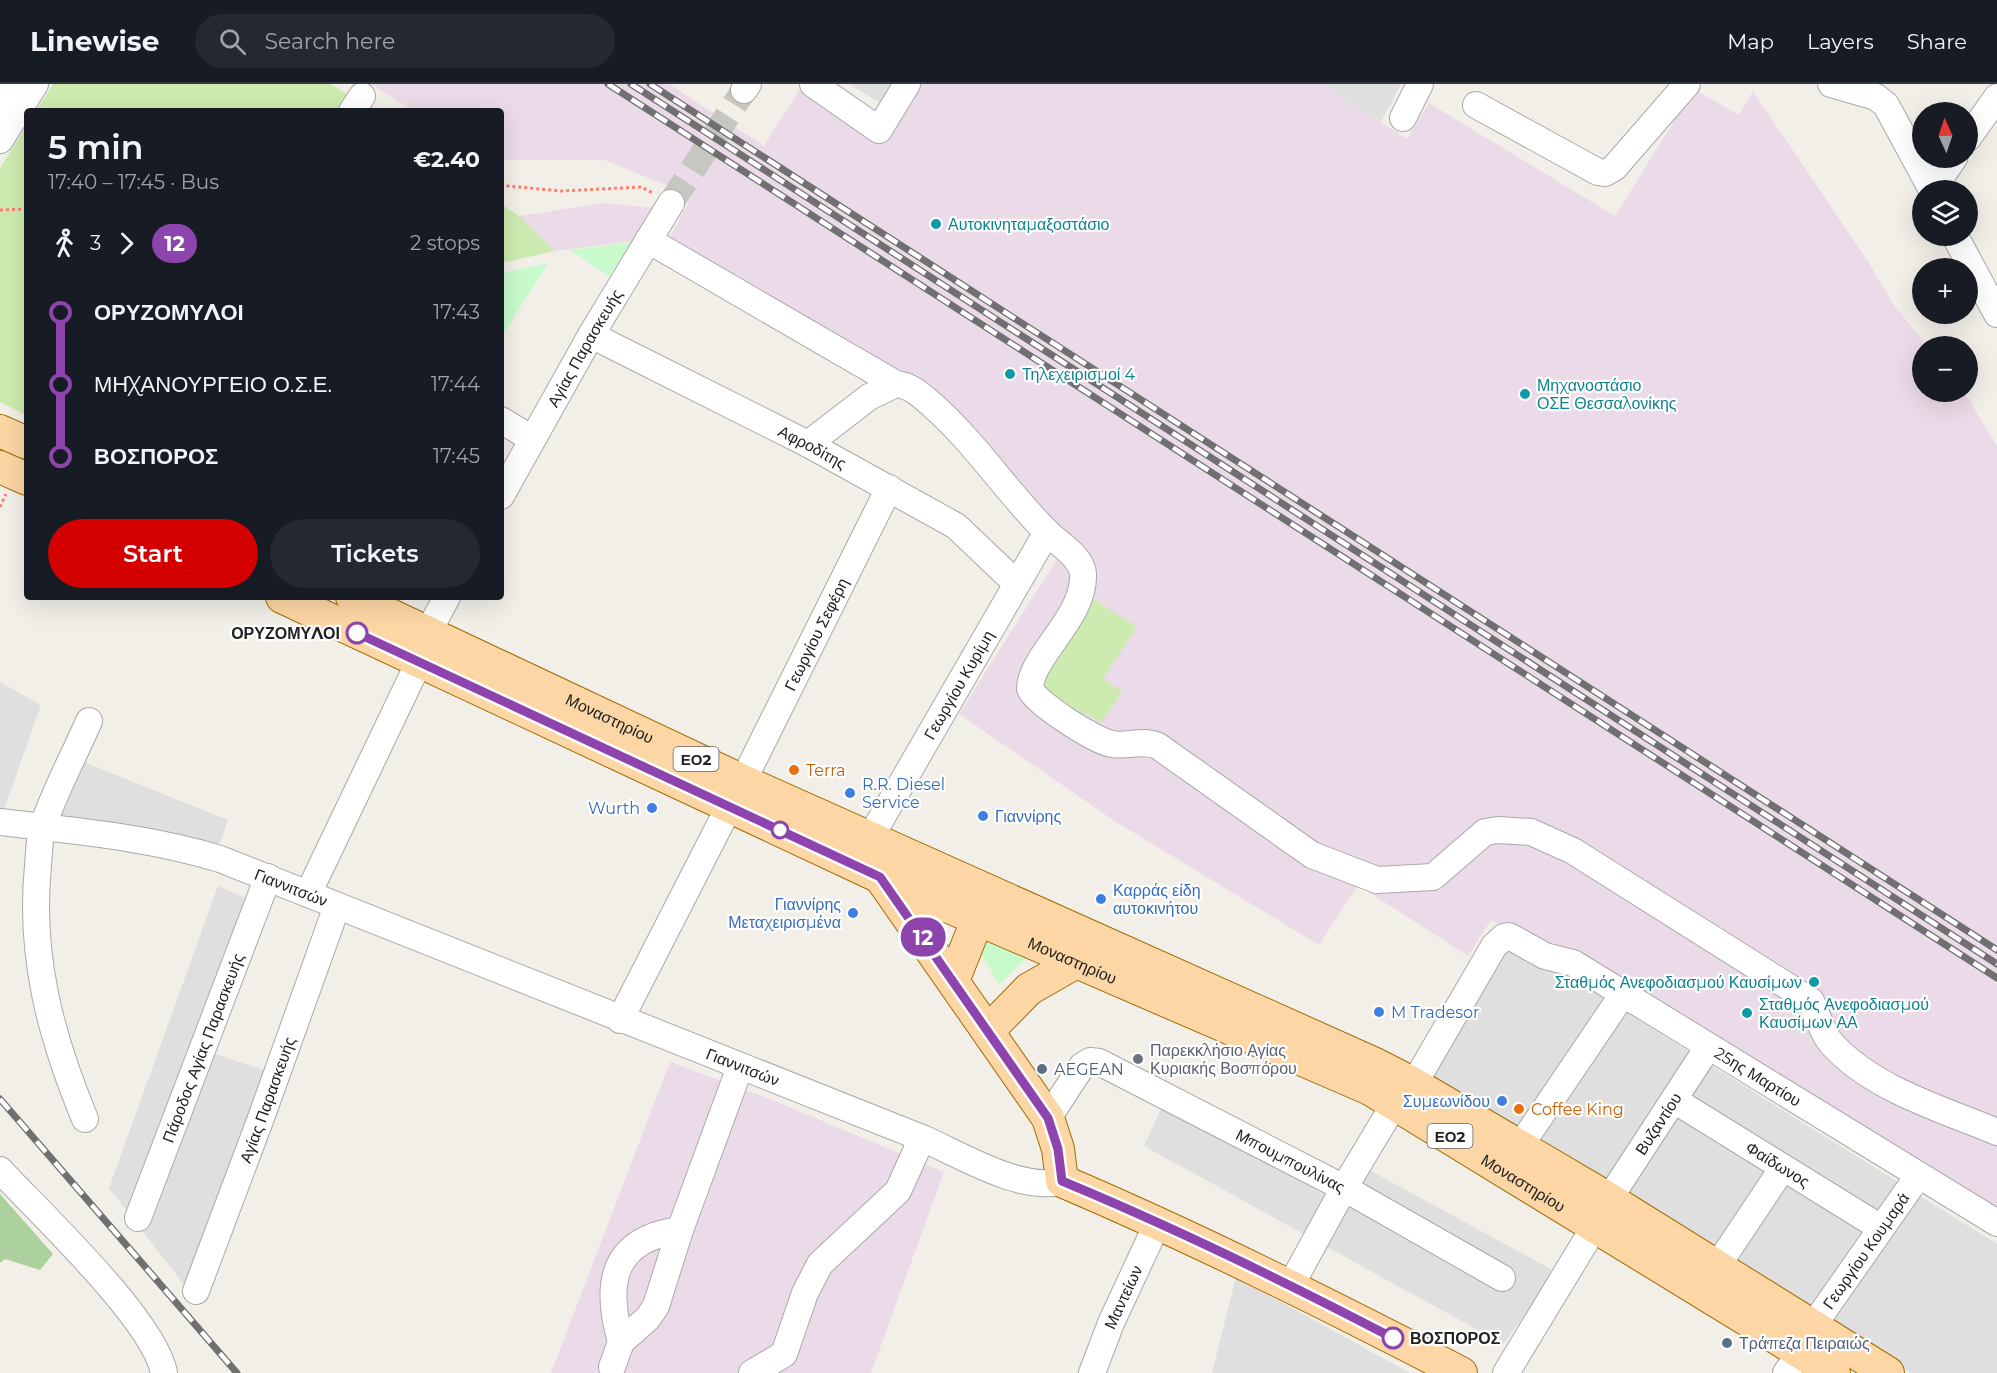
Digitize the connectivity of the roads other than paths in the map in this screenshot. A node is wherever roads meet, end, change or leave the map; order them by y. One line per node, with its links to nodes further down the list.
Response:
1 (11, 84): 10 (street)
2 (34, 84): 14 (street)
3 (813, 84): 4 (street)
4 (907, 84)
5 (1420, 84): 12 (street)
6 (1687, 84): 11 (street)
7 (1842, 86): 8 (street)
8 (1879, 92): 15 (street)
9 (1997, 97): 13 (street)
10 (0, 102)
11 (1476, 105)
12 (1403, 118)
13 (1978, 124)
14 (0, 140)
15 (1927, 180)
16 (671, 202): 17 (street, Αγίας Παρασκευής)
17 (648, 240): 21 (street, Αγίας Παρασκευής); 22 (street)
18 (1962, 246): 19 (street)
19 (1986, 281): 20 (street)
20 (1997, 314)
21 (591, 335): 25 (street, Αγίας Παρασκευής); 27 (street, Αφροδίτης)
22 (896, 384): 27 (street); 32 (street)
23 (504, 422): 25 (street)
24 (0, 431): 26 (main road)
25 (532, 439): 31 (street, Αγίας Παρασκευής)
26 (24, 442)
27 (808, 444): 30 (street, Αφροδίτης)
28 (0, 467): 29 (main road)
29 (24, 478)
30 (889, 488): 33 (street, Αφροδίτης); 39 (street, Γεωργίου Σεφέρη)
31 (504, 490)
32 (1047, 532): 33 (street, Γεωργίου Κυρίμη); 60 (street)
33 (1016, 582): 42 (street, Γεωργίου Κυρίμη)
34 (290, 600): 37 (main road, Μοναστηρίου / ΕΟ2)
35 (356, 600): 37 (main road, Μοναστηρίου / ΕΟ2)
36 (446, 600): 37 (street)
37 (423, 648): 39 (main road, Μοναστηρίου / ΕΟ2); 45 (street)
38 (89, 721): 41 (street)
39 (736, 794): 42 (main road, Μοναστηρίου / ΕΟ2); 44 (main road, Μοναστηρίου / ΕΟ2); 51 (street, Γεωργίου Σεφέρη)
40 (0, 822): 41 (street, Γιαννιτσών)
41 (42, 827): 43 (street, Γιαννιτσών); 59 (street)
42 (870, 838): 46 (main road, Μοναστηρίου / ΕΟ2)
43 (268, 877): 45 (street, Γιαννιτσών); 69 (street, Πάροδος Αγίας Παρασκευής)
44 (880, 877): 46 (main road, Μοναστηρίου / ΕΟ2); 49 (main road)
45 (308, 894): 47 (street, Γιαννιτσών)
46 (972, 900): 48 (main road, Μοναστηρίου / ΕΟ2); 49 (main road); 56 (main road, Μοναστηρίου / ΕΟ2)
47 (337, 906): 51 (street, Γιαννιτσών); 77 (street, Αγίας Παρασκευής)
48 (1078, 961): 52 (main road); 56 (main road, Μοναστηρίου / ΕΟ2)
49 (945, 970): 52 (main road)
50 (1623, 994): 53 (street, 25ης Μαρτίου); 56 (street, 25ης Μαρτίου); 62 (street)
51 (620, 1020): 54 (street, Γιαννιτσών)
52 (988, 1031): 58 (main road)
53 (1708, 1047): 57 (street, Βυζαντίου); 65 (street, 25ης Μαρτίου)
54 (740, 1067): 61 (street, Γιαννιτσών); 73 (street)
55 (1021, 1069): 58 (street)
56 (1405, 1094): 62 (main road, Μοναστηρίου / ΕΟ2); 67 (street); 68 (main road, Μοναστηρίου / ΕΟ2)
57 (1674, 1100): 63 (street, Φαίδωνος); 68 (street, Βυζαντίου)
58 (1044, 1106): 66 (main road); 67 (street, Μπουμπουλίνας)
59 (85, 1119)
60 (1997, 1132)
61 (922, 1138): 66 (street, Γιαννιτσών); 82 (street)
62 (1520, 1146): 68 (main road, Μοναστηρίου / ΕΟ2)
63 (1782, 1169): 72 (street, Φαίδωνος); 74 (street)
64 (0, 1170): 81 (street)
65 (1918, 1176): 71 (street, 25ης Μαρτίου); 72 (street, Γεωργίου Κουμαρά)
66 (1062, 1181): 70 (main road, Γιαννιτσών)
67 (1344, 1188): 75 (street, Μπουμπουλίνας); 76 (street)
68 (1602, 1213): 74 (main road, Μοναστηρίου / ΕΟ2); 79 (main road, Μοναστηρίου / ΕΟ2); 85 (street, Βυζαντίου)
69 (138, 1218)
70 (1158, 1222): 76 (main road, Γιαννιτσών); 83 (street, Μαντείων)
71 (1997, 1223)
72 (1881, 1228): 79 (street, Γεωργίου Κουμαρά)
73 (680, 1230): 78 (street); 78 (street)
74 (1718, 1265): 79 (main road, Μοναστηρίου / ΕΟ2)
75 (1502, 1278)
76 (1291, 1285): 84 (main road, Γιαννιτσών)
77 (196, 1292)
78 (621, 1342): 80 (street)
79 (1800, 1350): 86 (main road, Μοναστηρίου / ΕΟ2); 87 (main road, Μοναστηρίου / ΕΟ2)
80 (612, 1367)
81 (164, 1373)
82 (752, 1373)
83 (1092, 1373)
84 (1461, 1373)
85 (1506, 1373)
86 (1834, 1373)
87 (1888, 1373)

